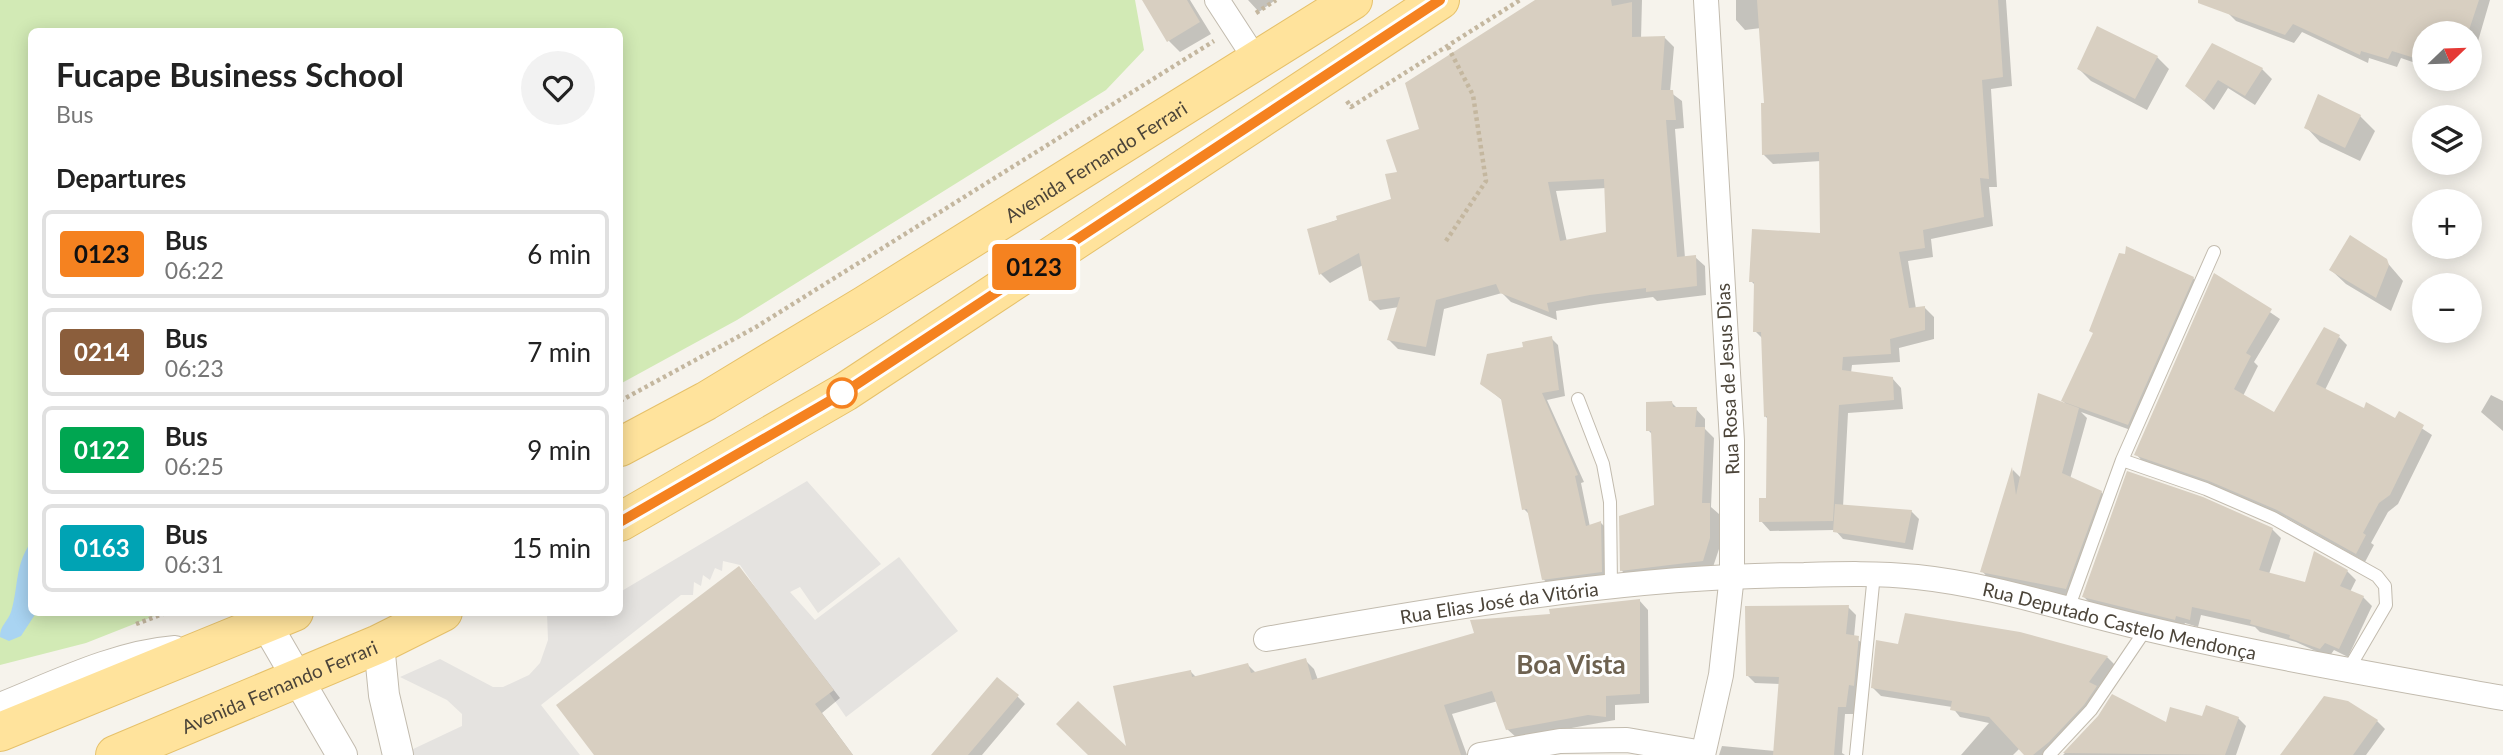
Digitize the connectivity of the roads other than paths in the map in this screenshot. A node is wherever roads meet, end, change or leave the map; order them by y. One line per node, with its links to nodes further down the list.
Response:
1 (1216, 0): 5 (street)
2 (1353, 0): 5 (main road, Avenida Fernando Ferrari)
3 (1440, 0): 10 (main road)
4 (1706, 0): 12 (street, Rua Rosa de Jesus Dias)
5 (1256, 60): 8 (main road, Avenida Fernando Ferrari)
6 (2214, 252): 9 (lane)
7 (1578, 399): 13 (lane)
8 (623, 445)
9 (2122, 460): 14 (lane); 21 (lane)
10 (623, 520)
11 (1874, 574): 12 (street, Rua Deputado Castelo Mendonça); 14 (street, Rua Deputado Castelo Mendonça); 31 (lane)
12 (1732, 575): 13 (street, Rua Elias José da Vitória); 26 (street, Rua Rosa de Jesus Dias)
13 (1611, 586): 18 (street, Rua Elias José da Vitória)
14 (2068, 610): 17 (street, Rua Deputado Castelo Mendonça)
15 (435, 616): 19 (main road, Avenida Fernando Ferrari)
16 (280, 618): 20 (main road); 22 (street)
17 (2146, 629): 21 (street, Rua Deputado Castelo Mendonça); 32 (lane)
18 (1266, 639)
19 (379, 644): 22 (main road, Avenida Fernando Ferrari); 29 (street)
20 (207, 649): 24 (street); 25 (main road)
21 (2348, 670): 23 (street, Rua Deputado Castelo Mendonça)
22 (296, 679): 27 (main road, Avenida Fernando Ferrari); 28 (street)
23 (2503, 698)
24 (0, 705)
25 (0, 732)
26 (1703, 754): 30 (street)
27 (115, 755)
28 (342, 755)
29 (398, 755)
30 (1480, 755)
31 (1856, 755)
32 (2049, 755)

